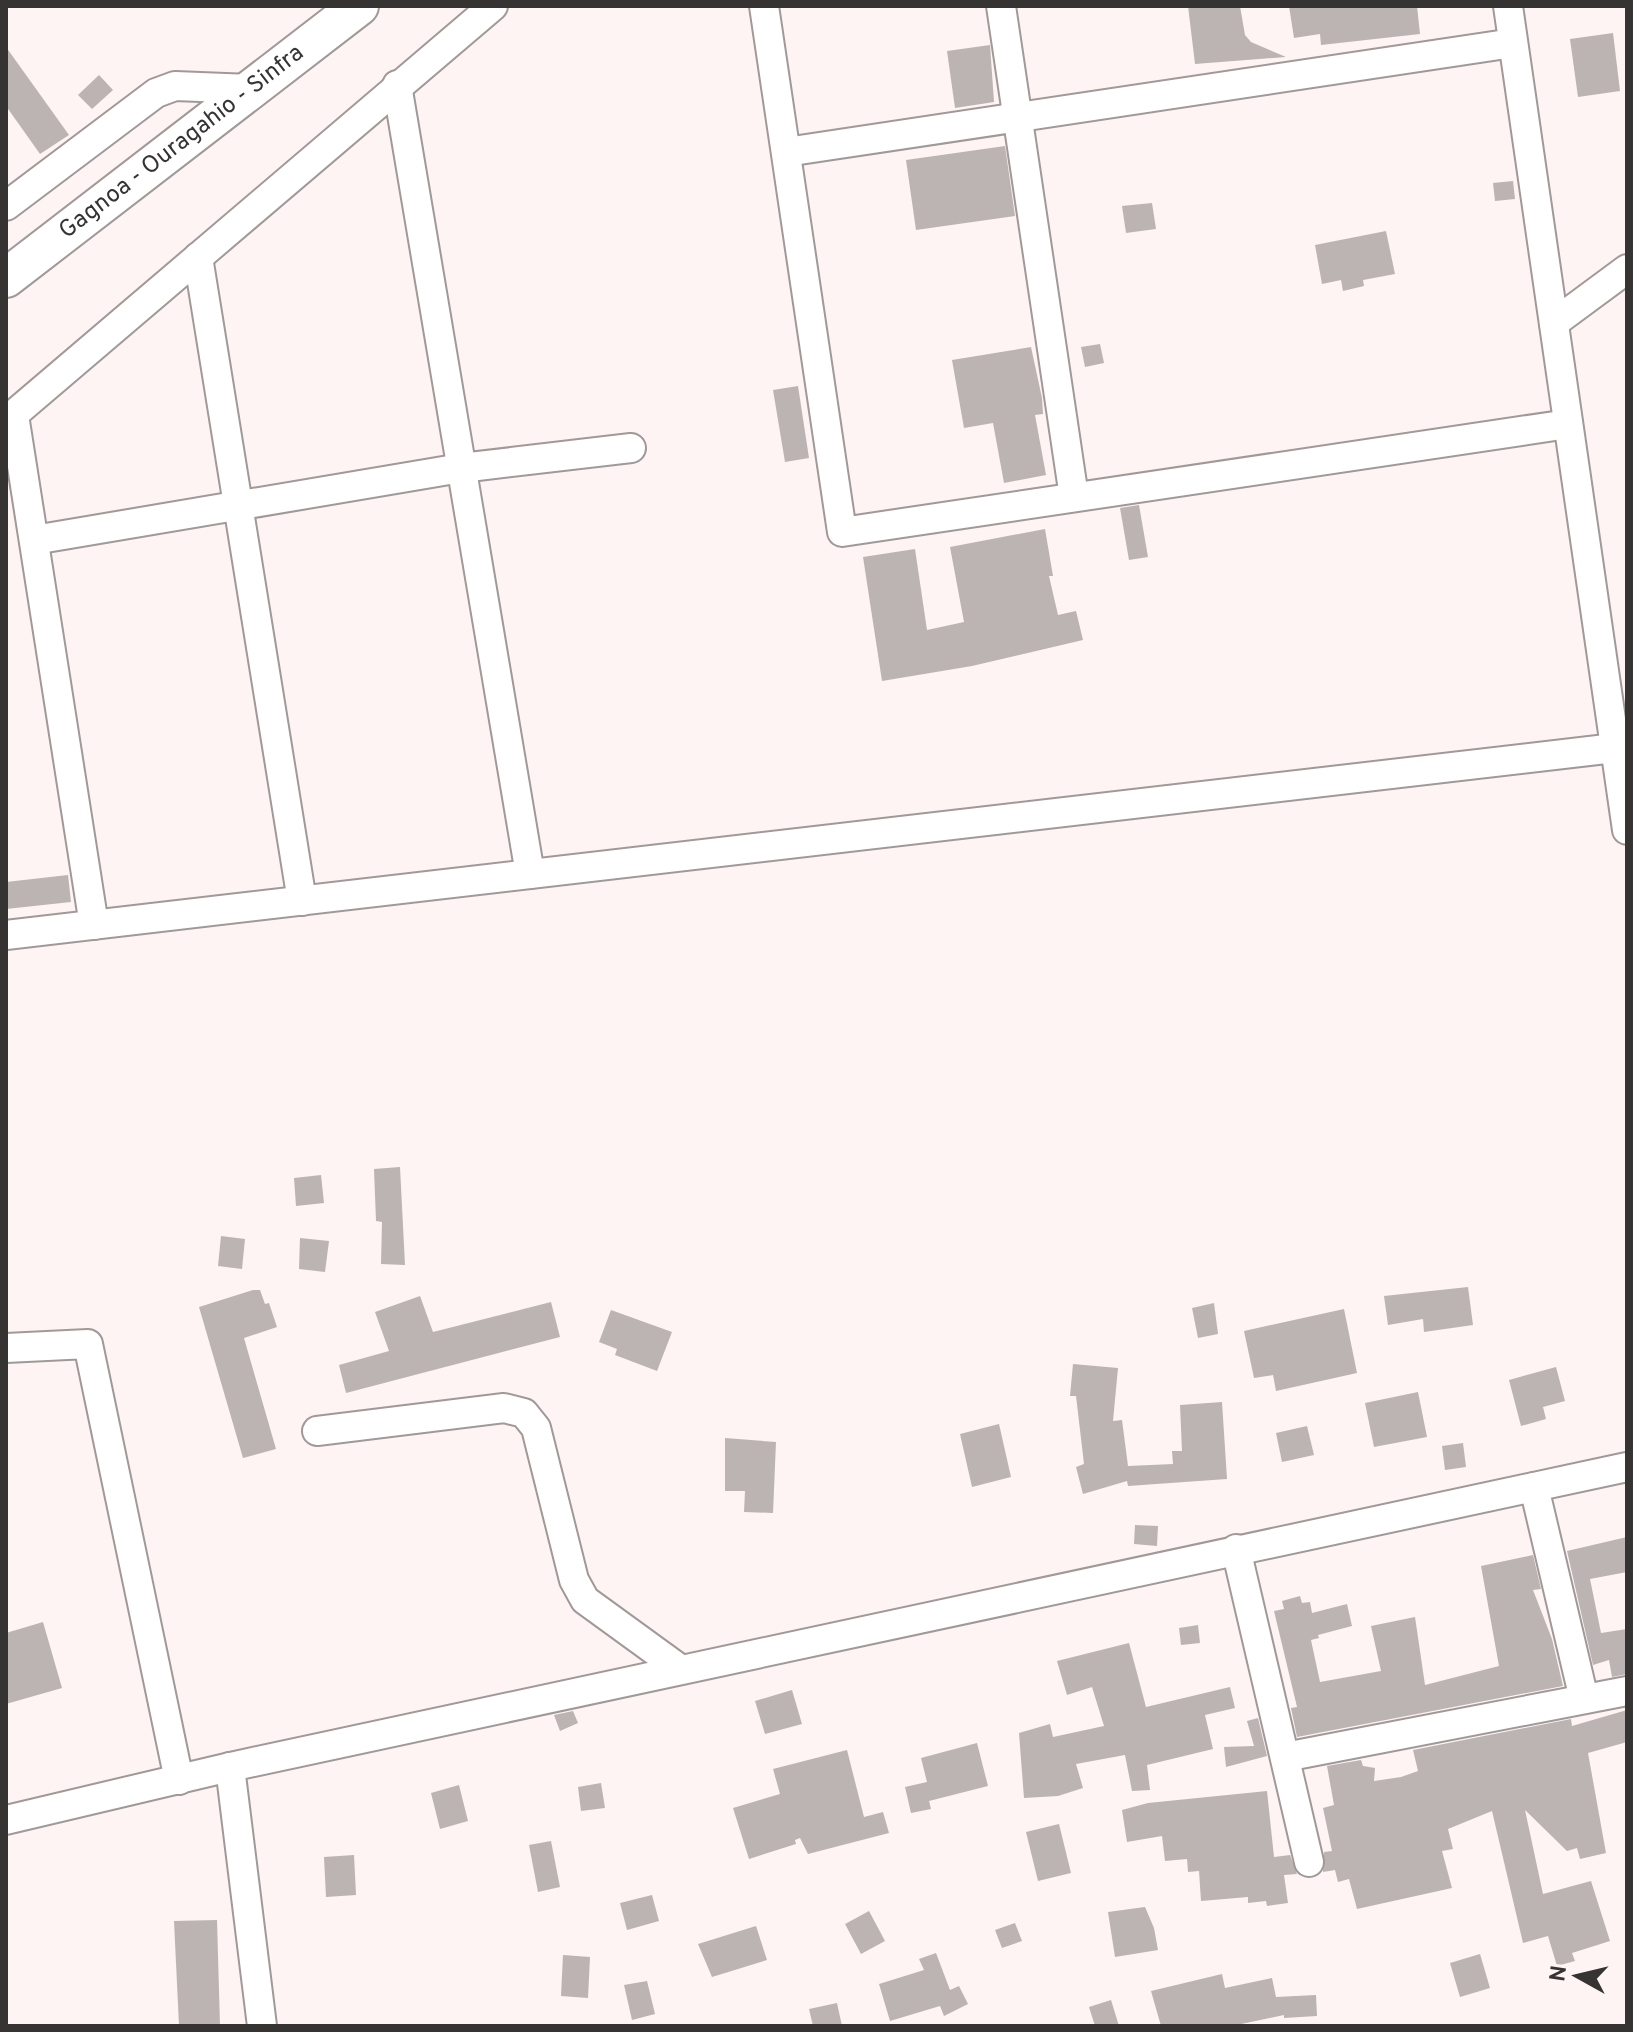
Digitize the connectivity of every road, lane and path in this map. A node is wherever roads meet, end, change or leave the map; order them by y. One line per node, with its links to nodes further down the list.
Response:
1 (359, 6): 8 (main road, Gagnoa - Ouragahio - Sinfra)
2 (493, 6): 7 (street)
3 (764, 6): 10 (street)
4 (1001, 6): 9 (street)
5 (1508, 6): 6 (street)
6 (1513, 43): 9 (street); 15 (street)
7 (397, 85): 12 (street); 19 (street)
8 (251, 89): 11 (street); 14 (main road, Gagnoa - Ouragahio - Sinfra)
9 (1020, 119): 10 (street); 20 (street)
10 (786, 152): 20 (street)
11 (6, 206)
12 (198, 257): 16 (street); 21 (street)
13 (1627, 269): 15 (street)
14 (6, 278)
15 (1554, 323): 17 (street)
16 (10, 418): 22 (street)
17 (1568, 424): 20 (street); 23 (street)
18 (631, 448): 19 (street)
19 (461, 468): 21 (street); 25 (street)
20 (1074, 497)
21 (238, 507): 22 (street); 26 (street)
22 (34, 540): 27 (street)
23 (1615, 748): 24 (street); 25 (street)
24 (1627, 830)
25 (530, 874): 26 (street)
26 (302, 901): 27 (street)
27 (94, 925): 28 (street)
28 (6, 935)
29 (6, 1348): 39 (street)
30 (317, 1431): 34 (street)
31 (1627, 1467): 32 (street)
32 (1534, 1487): 33 (street); 36 (street)
33 (1236, 1549): 34 (street); 37 (street)
34 (680, 1669): 38 (street)
35 (1627, 1691): 36 (street)
36 (1584, 1699): 37 (street)
37 (1285, 1757): 41 (street)
38 (230, 1767): 39 (street); 42 (street)
39 (179, 1780): 40 (street)
40 (6, 1820)
41 (1309, 1862)
42 (262, 2026)

